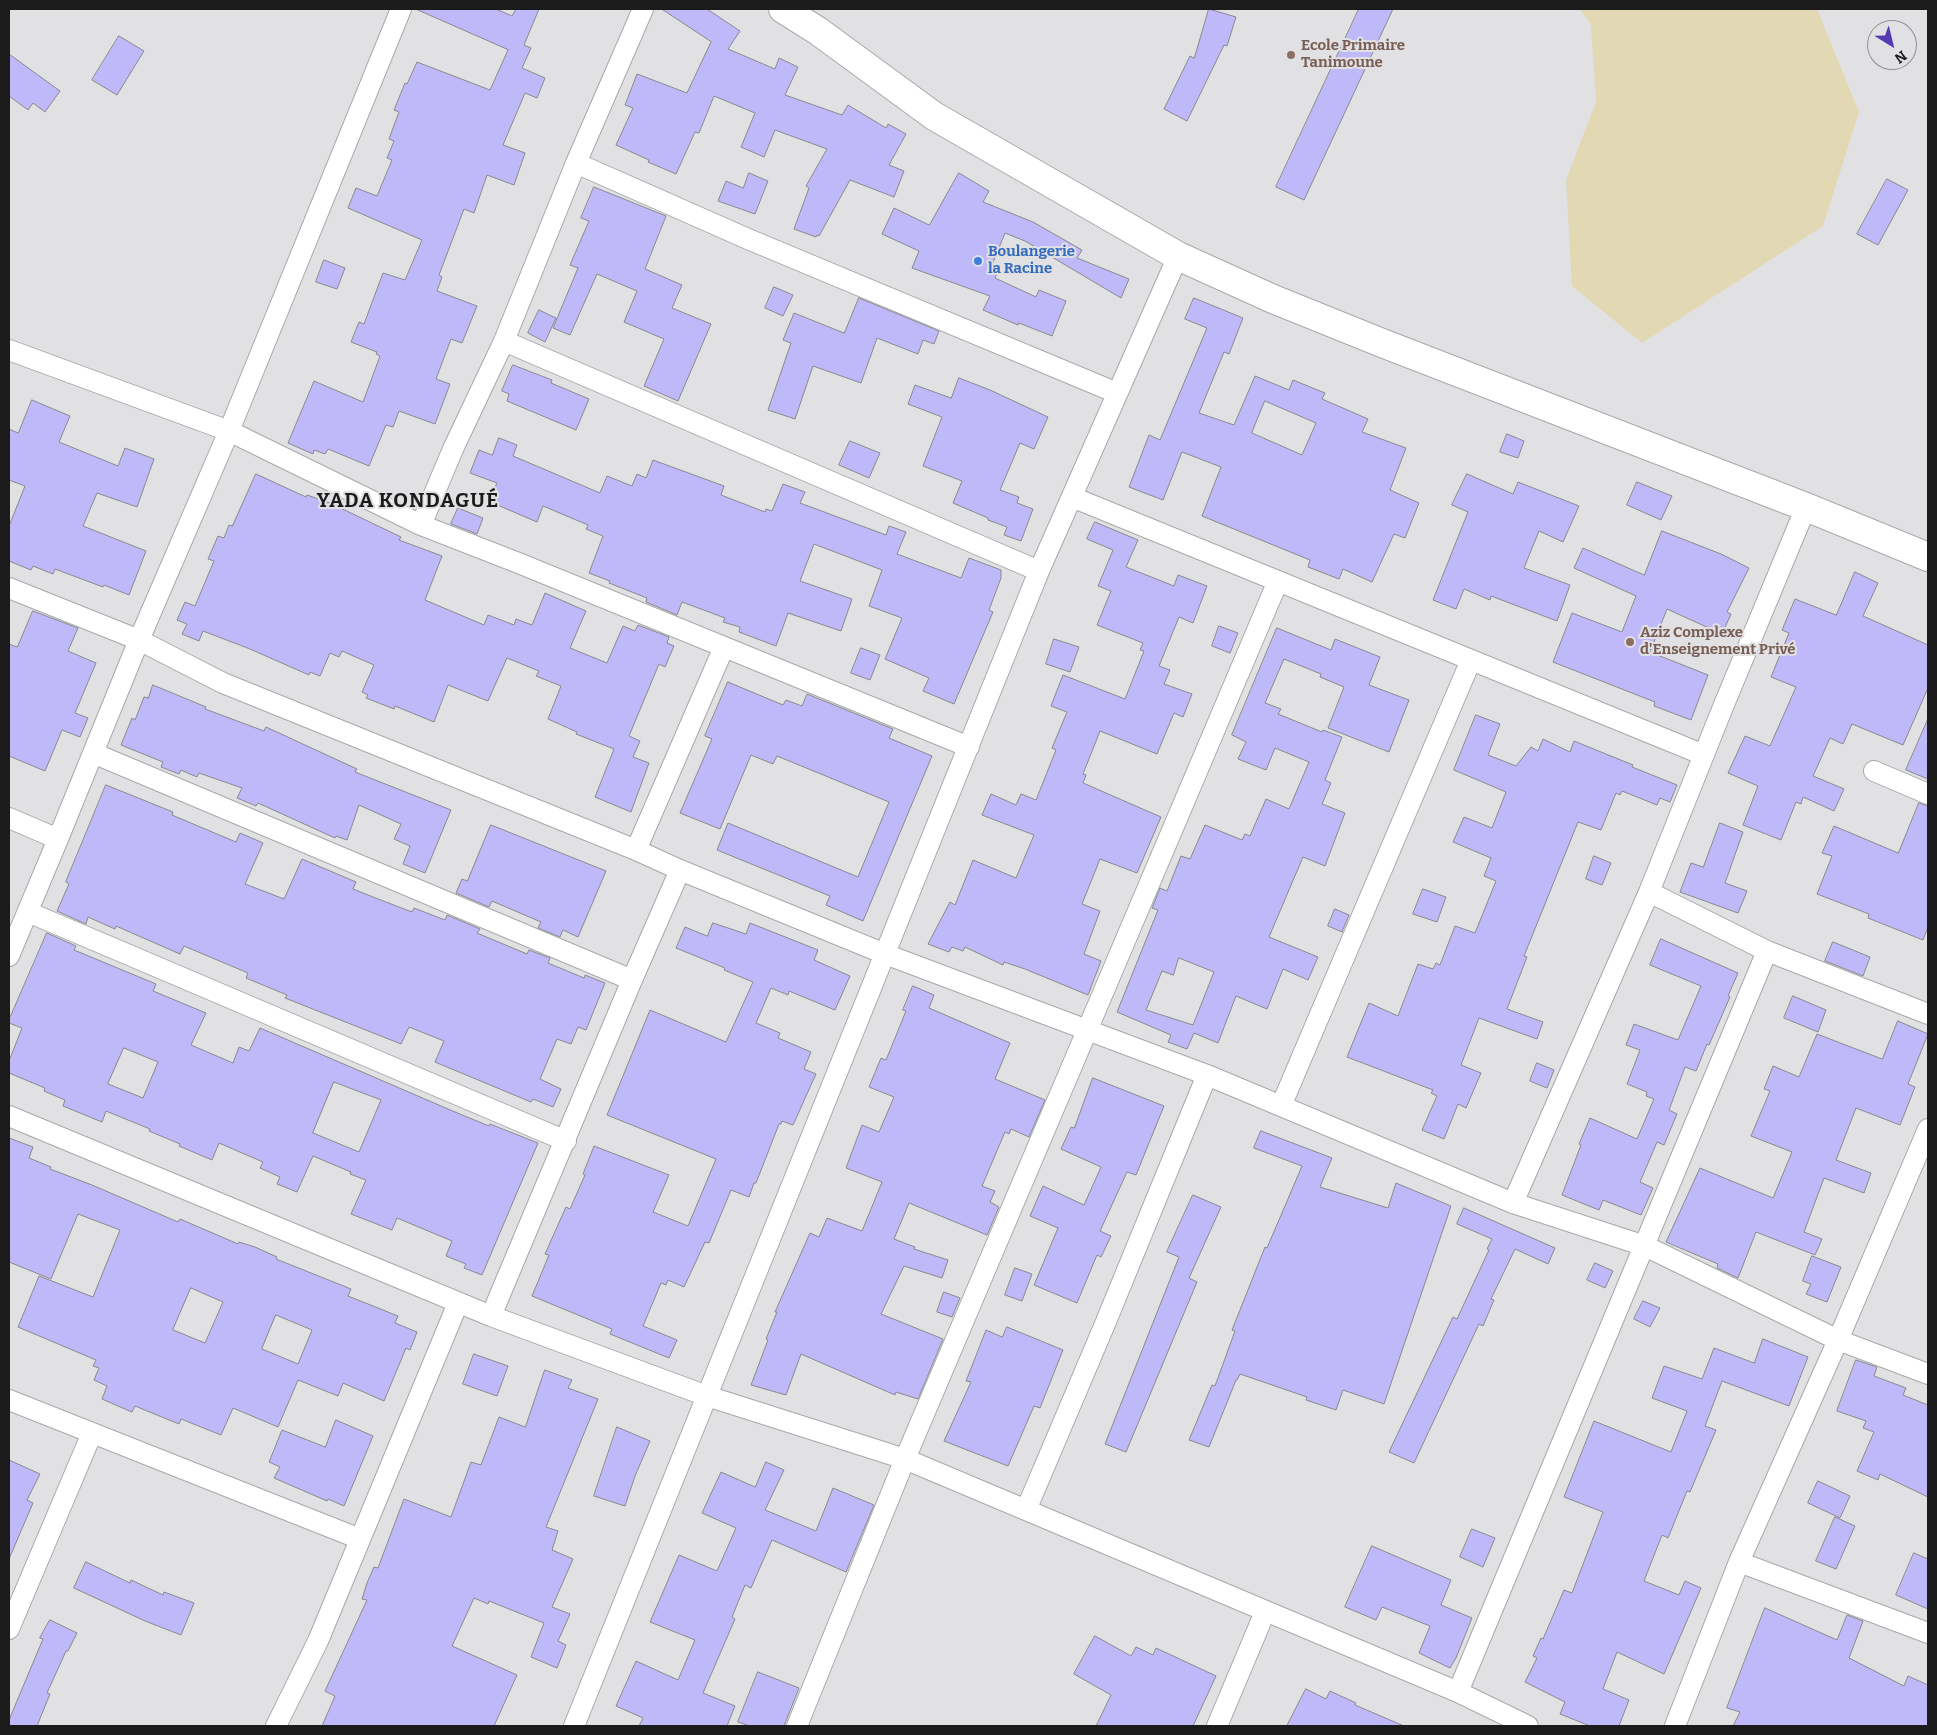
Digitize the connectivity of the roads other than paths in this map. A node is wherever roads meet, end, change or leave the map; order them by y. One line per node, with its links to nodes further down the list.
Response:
1 (401, 9): 9 (street)
2 (643, 9): 4 (street)
3 (783, 9): 5 (street)
4 (576, 163): 6 (street); 8 (street)
5 (1178, 256): 8 (street); 11 (street)
6 (504, 341): 12 (street); 14 (street)
7 (9, 350): 9 (street)
8 (1117, 393): 10 (street)
9 (228, 430): 12 (street); 17 (street)
10 (1072, 497): 14 (street); 15 (street)
11 (1806, 507): 13 (street); 22 (street)
12 (421, 525): 18 (street)
13 (1928, 557)
14 (1040, 571): 20 (street)
15 (1278, 581): 19 (street); 36 (street)
16 (9, 588): 17 (street)
17 (139, 640): 21 (street); 27 (street)
18 (724, 647): 20 (street); 27 (street)
19 (1470, 660): 22 (street); 38 (street)
20 (969, 747): 32 (street)
21 (93, 753): 26 (street); 34 (street)
22 (1704, 755): 29 (street)
23 (1874, 771): 24 (street)
24 (1928, 794)
25 (9, 818): 26 (street)
26 (58, 839): 30 (street)
27 (636, 850): 28 (street)
28 (680, 870): 32 (street); 34 (street)
29 (1649, 892): 31 (street); 42 (street)
30 (28, 912): 33 (street); 41 (street)
31 (1768, 951): 35 (street); 43 (street)
32 (886, 954): 36 (street); 48 (street)
33 (9, 956)
34 (632, 980): 41 (street)
35 (1928, 1014)
36 (1087, 1030): 37 (street); 51 (street)
37 (1207, 1075): 38 (street); 52 (street)
38 (1281, 1106): 42 (street)
39 (9, 1116): 44 (street)
40 (1928, 1129): 46 (street)
41 (566, 1141): 45 (street)
42 (1512, 1203): 43 (street)
43 (1646, 1246): 46 (street); 58 (street)
44 (458, 1303): 45 (street); 53 (street)
45 (491, 1316): 48 (street)
46 (1838, 1340): 47 (street); 54 (street)
47 (1928, 1374)
48 (707, 1396): 51 (street); 60 (street)
49 (9, 1400): 50 (street)
50 (92, 1433): 53 (street); 56 (street)
51 (905, 1460): 52 (street); 61 (street)
52 (1026, 1510): 55 (street)
53 (360, 1539): 59 (street)
54 (1739, 1562): 57 (street); 64 (street)
55 (1265, 1612): 58 (street); 62 (street)
56 (9, 1629)
57 (1928, 1633)
58 (1458, 1692): 63 (street)
59 (276, 1726)
60 (574, 1726)
61 (797, 1726)
62 (1218, 1726)
63 (1528, 1726)
64 (1675, 1726)

